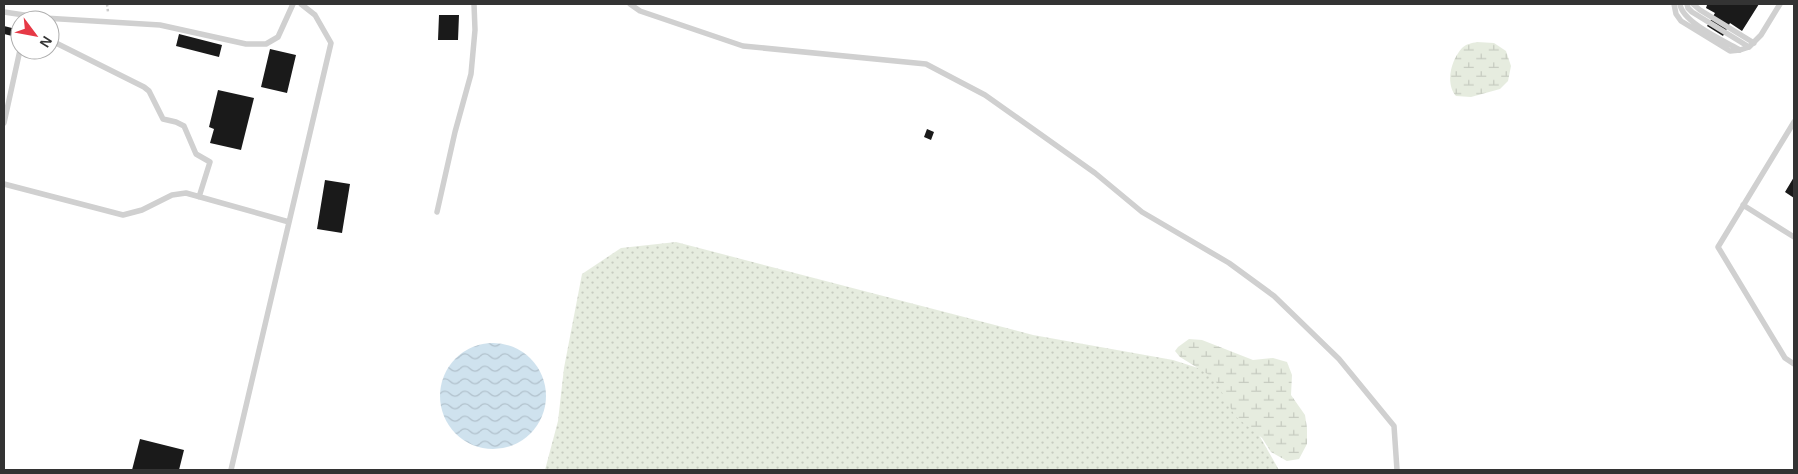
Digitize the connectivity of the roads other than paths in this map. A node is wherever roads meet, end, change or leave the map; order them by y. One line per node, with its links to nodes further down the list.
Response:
1 (294, 4): 10 (lane)
2 (301, 4): 21 (lane)
3 (474, 4): 20 (lane)
4 (630, 4): 25 (lane)
5 (1674, 4): 13 (lane)
6 (1680, 4): 13 (lane)
7 (1686, 4): 12 (lane)
8 (1693, 4): 12 (lane)
9 (1780, 4): 12 (lane)
10 (4, 12)
11 (60, 45): 18 (lane)
12 (1752, 45): 13 (lane)
13 (1740, 50)
14 (18, 60): 16 (lane)
15 (1794, 122): 19 (lane)
16 (4, 123)
17 (4, 184): 18 (lane)
18 (199, 197): 21 (lane)
19 (1744, 205): 22 (lane); 23 (lane)
20 (437, 212)
21 (289, 222): 24 (lane)
22 (1794, 237)
23 (1794, 364)
24 (231, 470)
25 (1397, 470)

